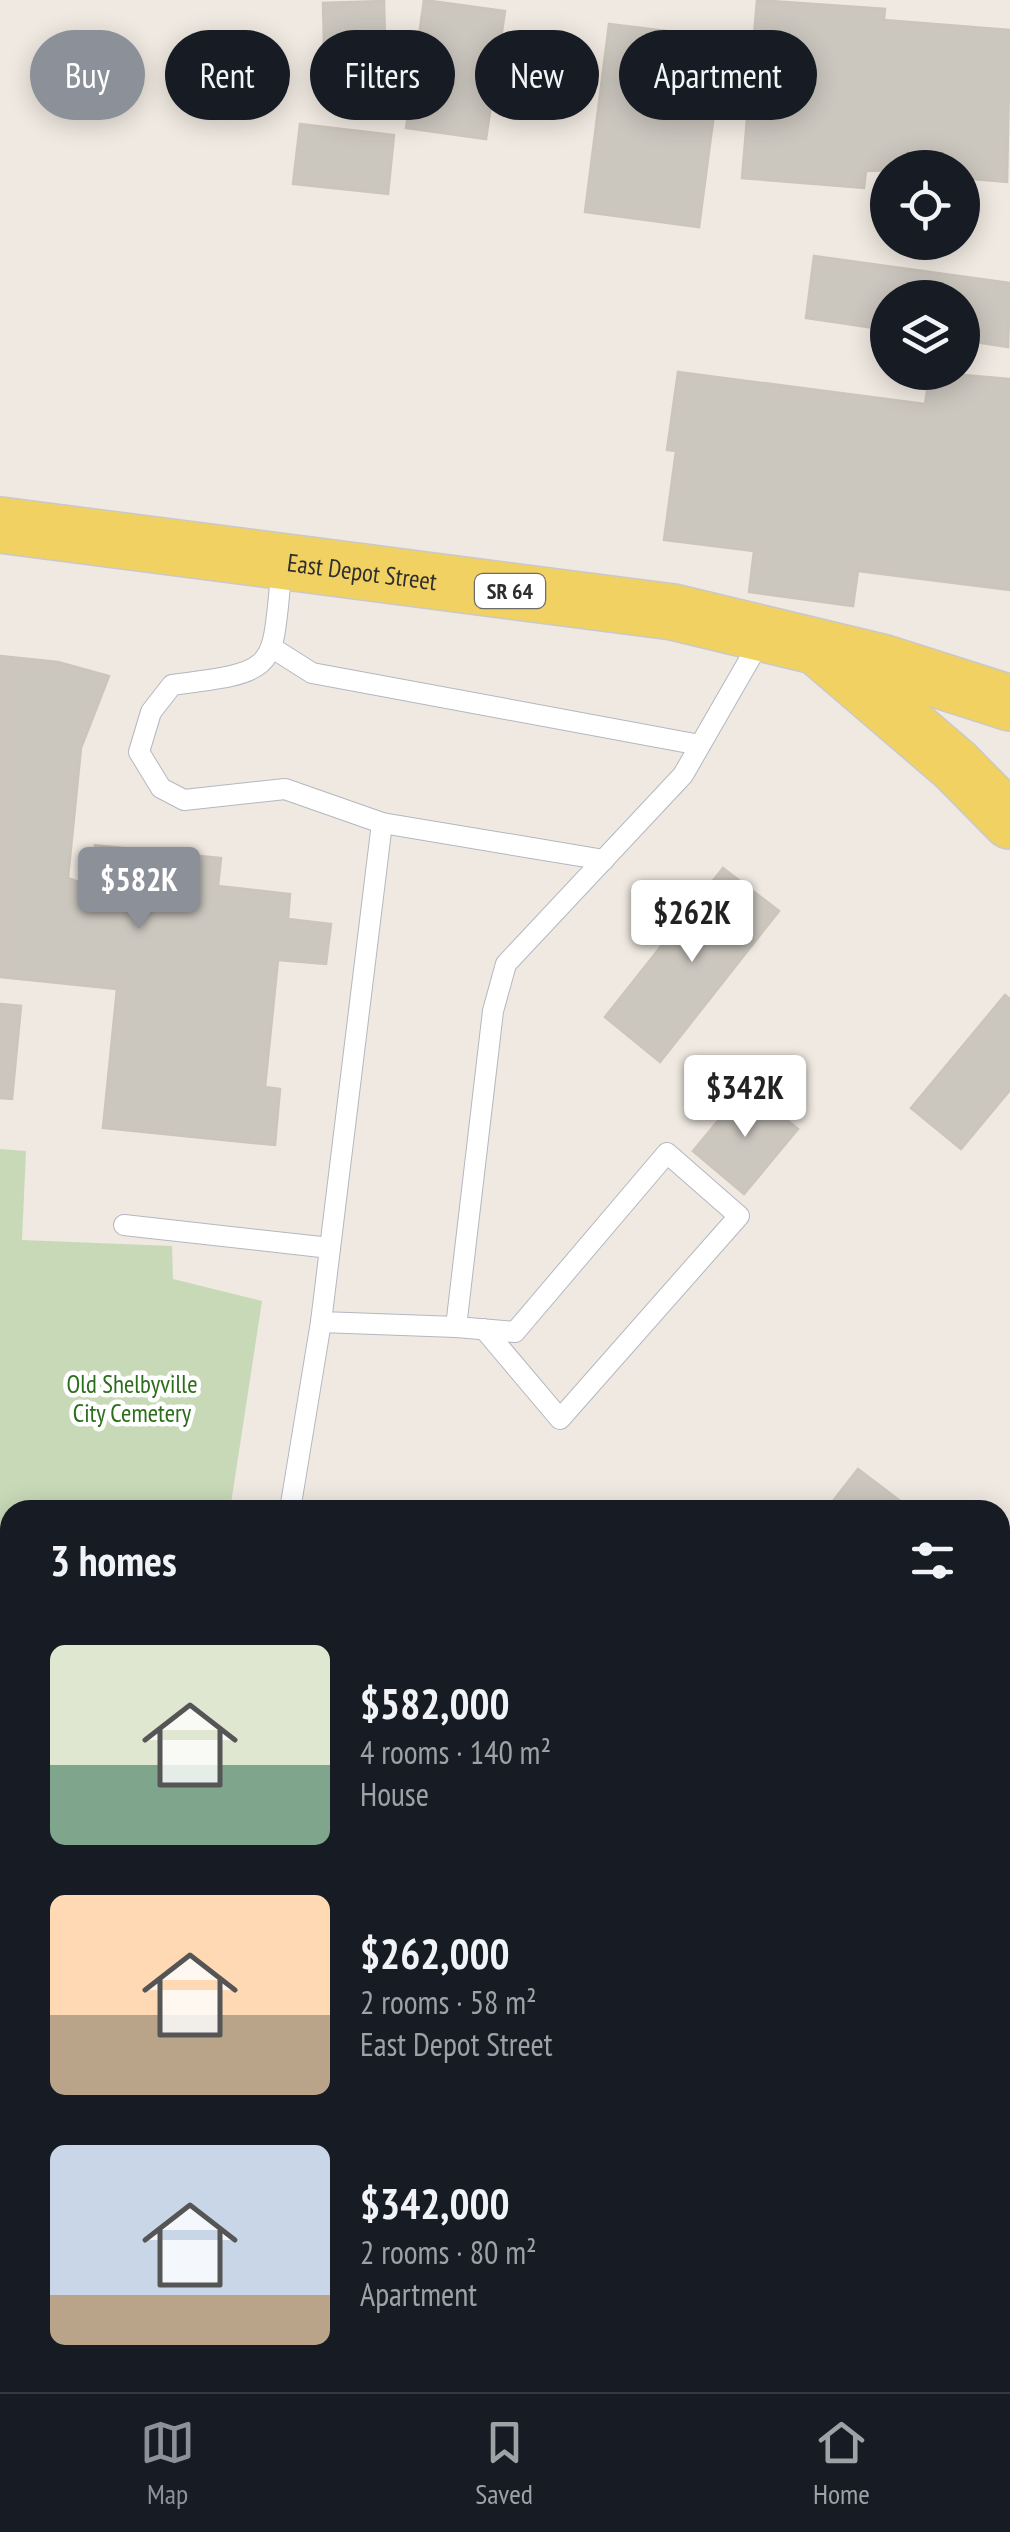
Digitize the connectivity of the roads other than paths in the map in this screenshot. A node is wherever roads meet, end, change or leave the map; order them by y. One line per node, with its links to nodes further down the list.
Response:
1 (0, 525): 2 (main road, East Depot Street / SR 64)
2 (282, 561): 3 (main road, East Depot Street / SR 64); 5 (lane)
3 (764, 634): 4 (main road, East Depot Street / SR 64); 7 (lane)
4 (817, 647): 6 (main road, East Depot Street / SR 64); 8 (main road)
5 (274, 649): 7 (lane); 9 (lane)
6 (1010, 704)
7 (700, 745): 10 (lane)
8 (1010, 821)
9 (382, 823): 10 (lane); 12 (lane)
10 (604, 860): 14 (lane)
11 (124, 1225): 12 (lane)
12 (330, 1248): 13 (lane)
13 (321, 1322): 14 (lane); 16 (lane)
14 (456, 1326): 15 (lane)
15 (484, 1329): 15 (lane)
16 (292, 1500)

